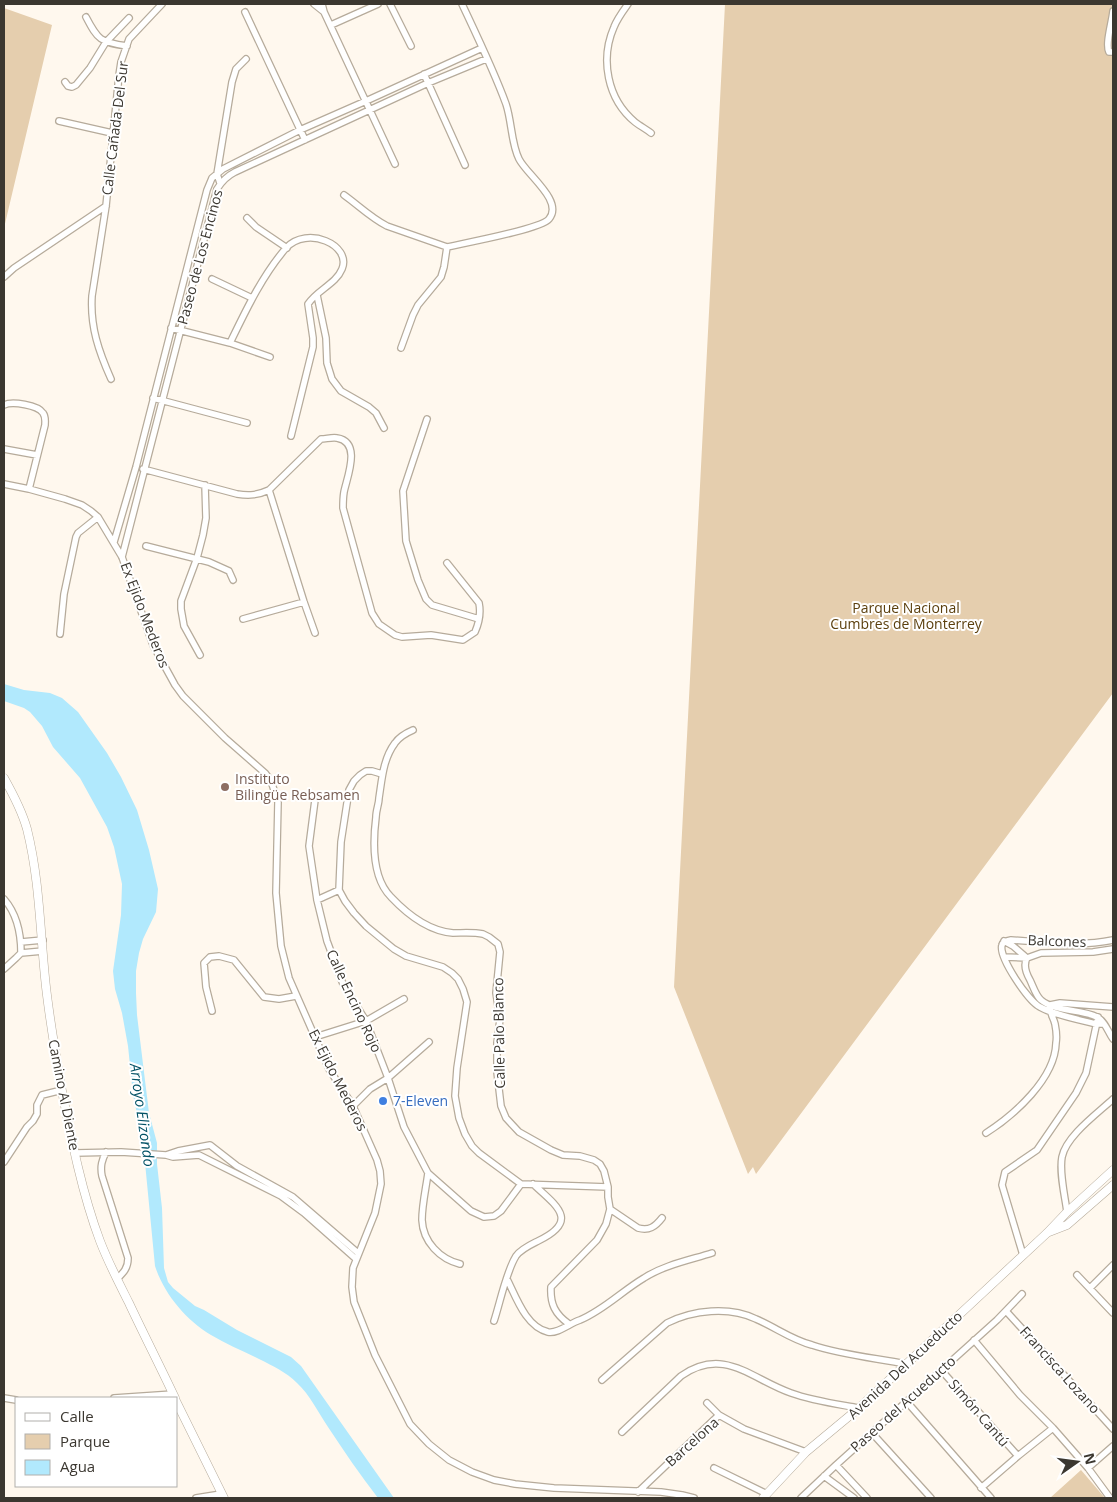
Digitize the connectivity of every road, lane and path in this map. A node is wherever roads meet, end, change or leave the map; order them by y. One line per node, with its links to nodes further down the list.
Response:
1 (162, 4): 15 (street, Calle Cañada Del Sur)
2 (314, 4): 10 (street)
3 (322, 4): 10 (street)
4 (378, 4): 13 (street)
5 (390, 4): 16 (street)
6 (462, 4): 17 (street)
7 (628, 4): 29 (street)
8 (1113, 11): 18 (street)
9 (245, 12): 27 (street)
10 (324, 12): 13 (street)
11 (86, 17): 14 (street)
12 (129, 18): 14 (street)
13 (331, 25): 24 (street)
14 (106, 42): 15 (street); 22 (street)
15 (127, 46): 28 (street, Calle Cañada Del Sur)
16 (410, 46)
17 (482, 48): 20 (street); 21 (street, Paseo de Los Encinos)
18 (1113, 52)
19 (246, 59): 33 (street)
20 (486, 59): 23 (street, Paseo de Los Encinos); 38 (street)
21 (424, 74): 23 (street); 24 (street, Paseo de Los Encinos)
22 (65, 82)
23 (428, 83): 25 (street, Paseo de Los Encinos); 32 (street)
24 (366, 101): 25 (street); 27 (street, Paseo de Los Encinos)
25 (370, 110): 30 (street, Paseo de Los Encinos); 31 (street)
26 (59, 121): 28 (street)
27 (300, 130): 30 (street); 33 (street, Paseo de Los Encinos)
28 (112, 133): 36 (street, Calle Cañada Del Sur)
29 (651, 133)
30 (305, 140): 34 (street, Paseo de Los Encinos)
31 (395, 164)
32 (465, 165)
33 (216, 174): 34 (street); 44 (street, Paseo de Los Encinos)
34 (220, 183): 45 (street, Paseo de Los Encinos)
35 (344, 195): 38 (street)
36 (106, 206): 40 (street); 49 (street, Calle Cañada Del Sur)
37 (247, 218): 39 (street)
38 (448, 247): 47 (street)
39 (287, 248): 42 (street); 43 (street)
40 (4, 277)
41 (212, 279): 43 (street)
42 (318, 295): 55 (street); 56 (street)
43 (252, 298): 46 (street)
44 (171, 328): 45 (street); 50 (street, Paseo de Los Encinos)
45 (180, 330): 46 (street); 51 (street, Paseo de Los Encinos)
46 (230, 343): 48 (street)
47 (400, 348)
48 (270, 357)
49 (111, 379)
50 (153, 398): 51 (street); 59 (street, Paseo de Los Encinos)
51 (162, 400): 54 (street); 60 (street, Paseo de Los Encinos)
52 (4, 405): 58 (street)
53 (427, 419): 74 (street)
54 (248, 423)
55 (384, 428)
56 (291, 436)
57 (4, 449): 58 (street)
58 (37, 455): 63 (street)
59 (136, 467): 60 (street); 66 (street, Paseo de Los Encinos)
60 (145, 469): 62 (street); 68 (street, Paseo de Los Encinos)
61 (4, 484): 63 (street, Ex Ejido Mederos)
62 (205, 485): 64 (street); 69 (street)
63 (29, 489): 65 (street, Ex Ejido Mederos)
64 (269, 490): 72 (street); 74 (street)
65 (98, 517): 66 (street, Ex Ejido Mederos); 76 (street)
66 (114, 542): 68 (street, Ex Ejido Mederos)
67 (146, 546): 69 (street)
68 (122, 557): 95 (street, Ex Ejido Mederos)
69 (197, 558): 71 (street); 77 (street)
70 (447, 563): 74 (street)
71 (233, 580)
72 (304, 602): 73 (street); 75 (street)
73 (243, 619)
74 (479, 619)
75 (315, 633)
76 (60, 634)
77 (200, 656)
78 (413, 730): 79 (street)
79 (382, 774): 82 (street); 125 (street, Calle Palo Blanco)
80 (4, 778): 85 (street, Camino Al Diente)
81 (315, 800): 84 (street, Calle Encino Rojo)
82 (339, 890): 84 (street); 122 (street)
83 (4, 899): 87 (street)
84 (317, 900): 101 (street, Calle Encino Rojo)
85 (42, 940): 87 (street); 90 (street, Camino Al Diente)
86 (1113, 940): 88 (street, Balcones)
87 (21, 942): 91 (street)
88 (1003, 943): 92 (street); 93 (street)
89 (1113, 949): 93 (street, Balcones)
90 (43, 951): 91 (street); 108 (street, Camino Al Diente)
91 (21, 952): 94 (street)
92 (1004, 957): 93 (street, Balcones); 98 (street)
93 (1027, 958): 98 (street)
94 (4, 969)
95 (296, 996): 99 (street); 104 (street, Ex Ejido Mederos)
96 (404, 999): 101 (street)
97 (1113, 1007): 98 (street)
98 (1049, 1008): 100 (street); 102 (street); 111 (street)
99 (212, 1011)
100 (1098, 1017): 102 (street); 103 (street)
101 (366, 1021): 104 (street); 107 (street, Calle Encino Rojo)
102 (1097, 1024): 103 (street); 132 (street)
103 (1104, 1024): 105 (street)
104 (315, 1037): 110 (street, Ex Ejido Mederos)
105 (1113, 1039)
106 (429, 1042): 107 (street)
107 (388, 1078): 110 (street); 121 (street, Calle Encino Rojo)
108 (62, 1090): 114 (street, Camino Al Diente); 118 (street)
109 (1113, 1099): 128 (street)
110 (353, 1106): 133 (street, Ex Ejido Mederos)
111 (986, 1133)
112 (199, 1147): 115 (street); 116 (street); 117 (street)
113 (106, 1152): 114 (street); 116 (street); 137 (street)
114 (75, 1153): 137 (street, Camino Al Diente)
115 (222, 1153): 119 (street); 127 (street)
116 (164, 1155): 117 (street)
117 (199, 1155): 119 (street)
118 (4, 1162)
119 (214, 1162): 127 (street)
120 (1113, 1170): 128 (street, Avenida Del Acueducto)
121 (428, 1173): 122 (street, Calle Encino Rojo); 134 (street)
122 (520, 1184): 123 (street)
123 (533, 1184): 125 (street); 138 (street)
124 (1113, 1185): 130 (street, Avenida Del Acueducto)
125 (608, 1187): 126 (street)
126 (610, 1209): 129 (street); 144 (street)
127 (306, 1211): 133 (street)
128 (1067, 1212): 130 (street, Avenida Del Acueducto)
129 (662, 1218)
130 (1047, 1233): 132 (street, Avenida Del Acueducto)
131 (712, 1253): 144 (street)
132 (1023, 1255): 146 (street, Avenida Del Acueducto)
133 (357, 1256): 167 (street, Ex Ejido Mederos)
134 (460, 1264)
135 (1113, 1265): 139 (street)
136 (1077, 1275): 139 (street)
137 (117, 1279): 149 (street, Camino Al Diente)
138 (507, 1279): 143 (street); 144 (street)
139 (1090, 1288): 142 (street)
140 (1022, 1294): 141 (street, Paseo del Acueducto)
141 (1006, 1311): 145 (street, Paseo del Acueducto); 156 (street, Francisca Lozano)
142 (1113, 1313)
143 (494, 1322)
144 (569, 1324)
145 (974, 1340): 147 (street, Paseo del Acueducto); 155 (street)
146 (906, 1364): 148 (street); 153 (street, Avenida Del Acueducto)
147 (941, 1370): 150 (street, Paseo del Acueducto); 161 (street, Simón Cantú)
148 (602, 1380)
149 (175, 1397)
150 (907, 1402): 158 (street, Paseo del Acueducto); 166 (street)
151 (707, 1403): 154 (street)
152 (178, 1404): 168 (street, Camino Al Diente)
153 (859, 1408): 157 (street); 160 (street, Avenida Del Acueducto)
154 (719, 1415): 160 (street, Barcelona); 167 (street, Barcelona)
155 (1053, 1428): 161 (street); 164 (street)
156 (1113, 1429)
157 (622, 1432)
158 (872, 1433): 162 (street, Paseo del Acueducto); 175 (street)
159 (1113, 1446): 164 (street)
160 (806, 1452): 169 (street, Avenida Del Acueducto)
161 (1018, 1456): 166 (street)
162 (836, 1465): 165 (street, Paseo del Acueducto); 174 (street)
163 (714, 1468): 169 (street)
164 (1088, 1468): 177 (street)
165 (824, 1476): 172 (street, Paseo del Acueducto); 173 (street)
166 (981, 1488): 176 (street)
167 (638, 1492): 171 (street, Ex Ejido Mederos)
168 (222, 1496): 170 (street)
169 (765, 1496)
170 (196, 1498)
171 (694, 1498)
172 (801, 1498)
173 (854, 1498)
174 (867, 1498)
175 (931, 1498)
176 (991, 1498)
177 (1110, 1498)

